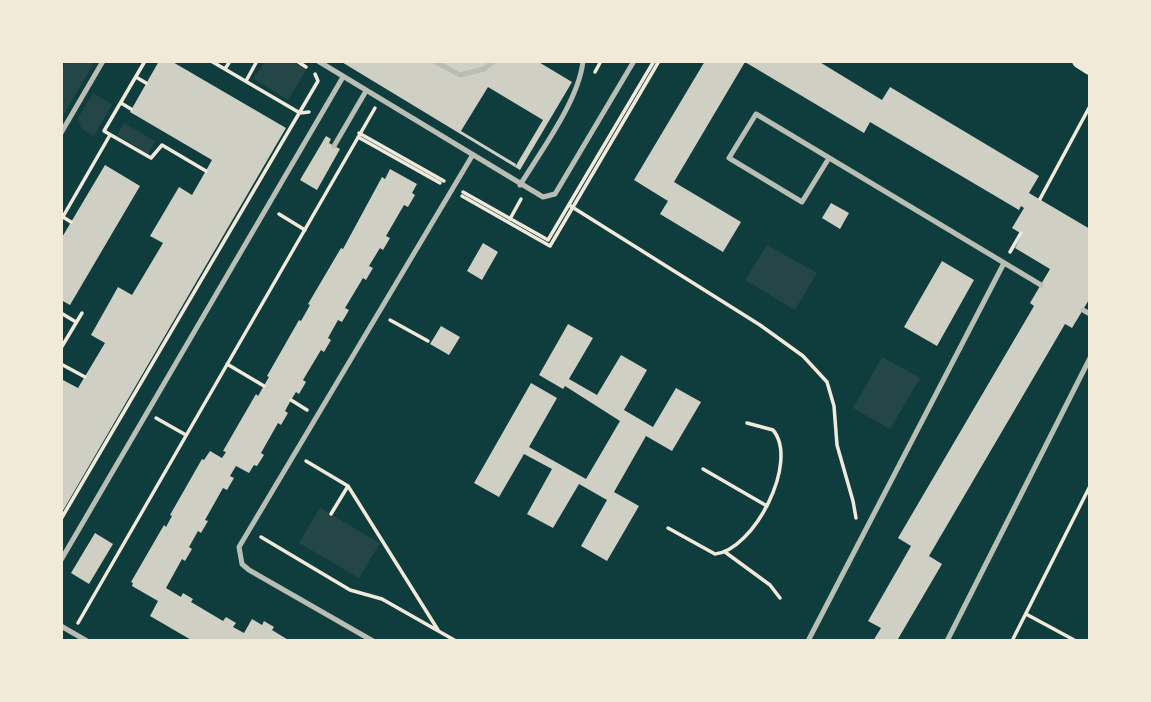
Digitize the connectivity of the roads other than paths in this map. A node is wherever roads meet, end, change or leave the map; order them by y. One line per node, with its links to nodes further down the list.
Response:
1 (103, 61): 11 (lane)
2 (318, 61): 9 (lane)
3 (434, 61): 4 (lane)
4 (494, 61)
5 (583, 61): 15 (lane)
6 (634, 61): 15 (lane)
7 (1079, 61): 8 (main road)
8 (1090, 68)
9 (343, 77): 10 (lane); 21 (lane)
10 (366, 91): 12 (lane); 13 (lane)
11 (61, 134)
12 (334, 146)
13 (472, 156): 15 (lane); 24 (lane)
14 (829, 158): 14 (lane); 16 (lane)
15 (520, 185)
16 (1004, 263): 17 (lane); 25 (lane)
17 (1041, 285)
18 (1083, 310): 19 (lane)
19 (1090, 314)
20 (1090, 358): 26 (lane)
21 (61, 560)
22 (61, 626): 23 (lane)
23 (87, 641)
24 (373, 641)
25 (808, 641)
26 (947, 641)

